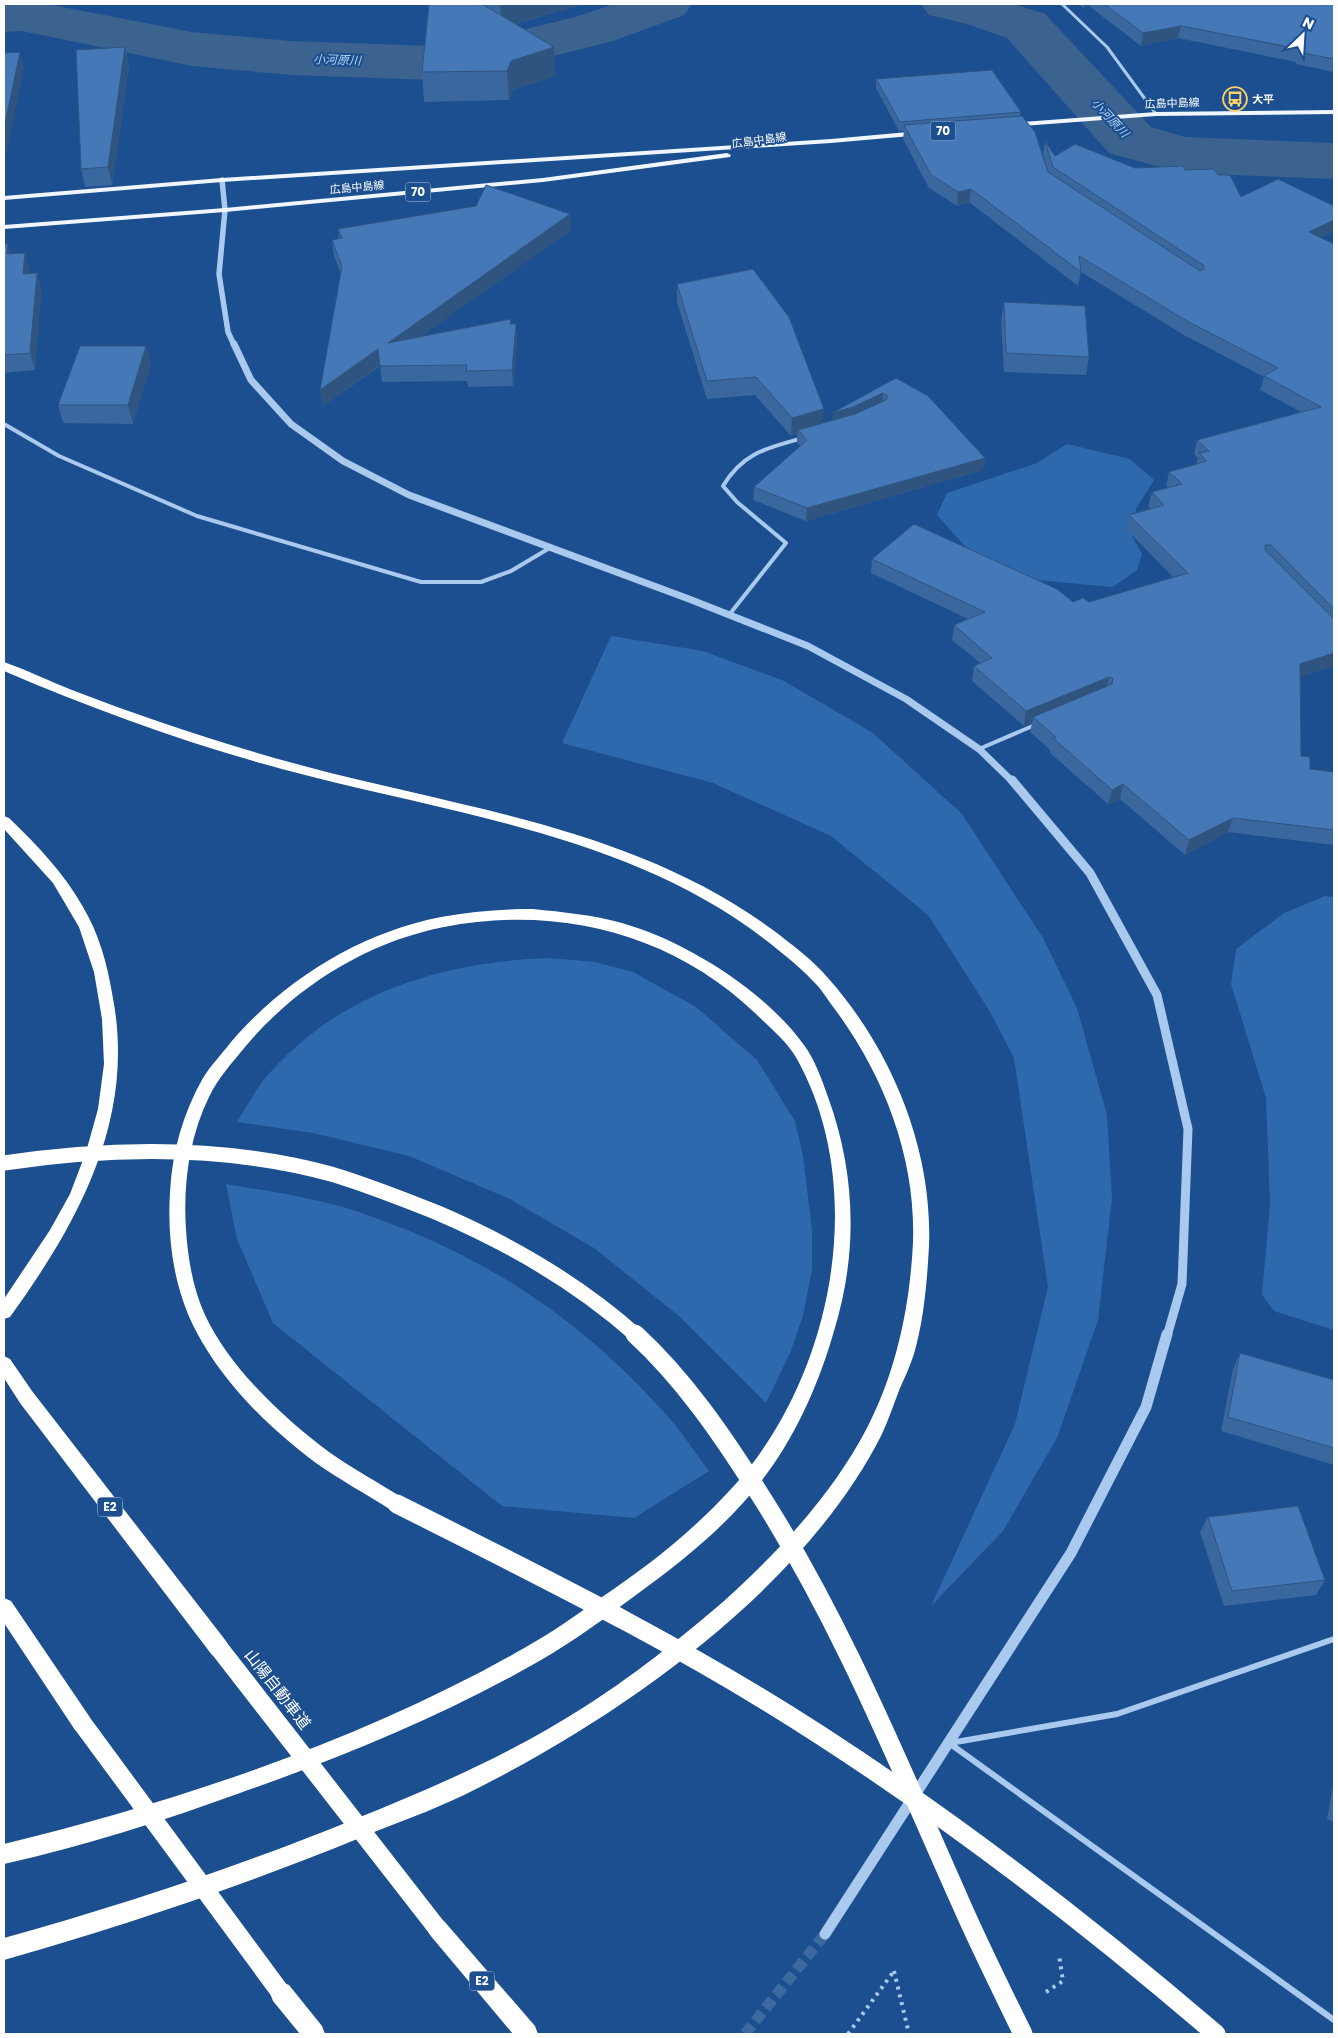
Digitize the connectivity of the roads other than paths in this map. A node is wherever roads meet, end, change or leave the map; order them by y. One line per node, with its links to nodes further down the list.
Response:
1 (1062, 4): 3 (street)
2 (1334, 112): 3 (main road, 広島中島線)
3 (1156, 114): 4 (main road, 広島中島線)
4 (1002, 126)
5 (926, 133): 6 (main road, 広島中島線 / 70)
6 (831, 141): 7 (main road, 広島中島線 / 70); 9 (main road, 広島中島線 / 70)
7 (222, 180): 8 (main road, 広島中島線 / 70); 9 (street)
8 (4, 198)
9 (225, 210): 10 (main road, 広島中島線 / 70); 13 (street)
10 (4, 227)
11 (4, 424): 13 (street)
12 (811, 436): 14 (street)
13 (548, 549): 14 (street)
14 (730, 615): 17 (street)
15 (4, 666): 27 (highway)
16 (1038, 724): 17 (street)
17 (979, 749): 24 (street)
18 (4, 821): 20 (highway)
19 (4, 1163): 31 (highway, bridge)
20 (4, 1312)
21 (4, 1364): 30 (highway, 山陽自動車道 / E2, bridge)
22 (4, 1607): 29 (highway, bridge)
23 (1334, 1639): 24 (street)
24 (948, 1743): 26 (street); 28 (street)
25 (4, 1854): 32 (highway, bridge)
26 (825, 1934)
27 (4, 1949)
28 (1334, 2020)
29 (314, 2034)
30 (527, 2034)
31 (1023, 2034)
32 (1216, 2034)

